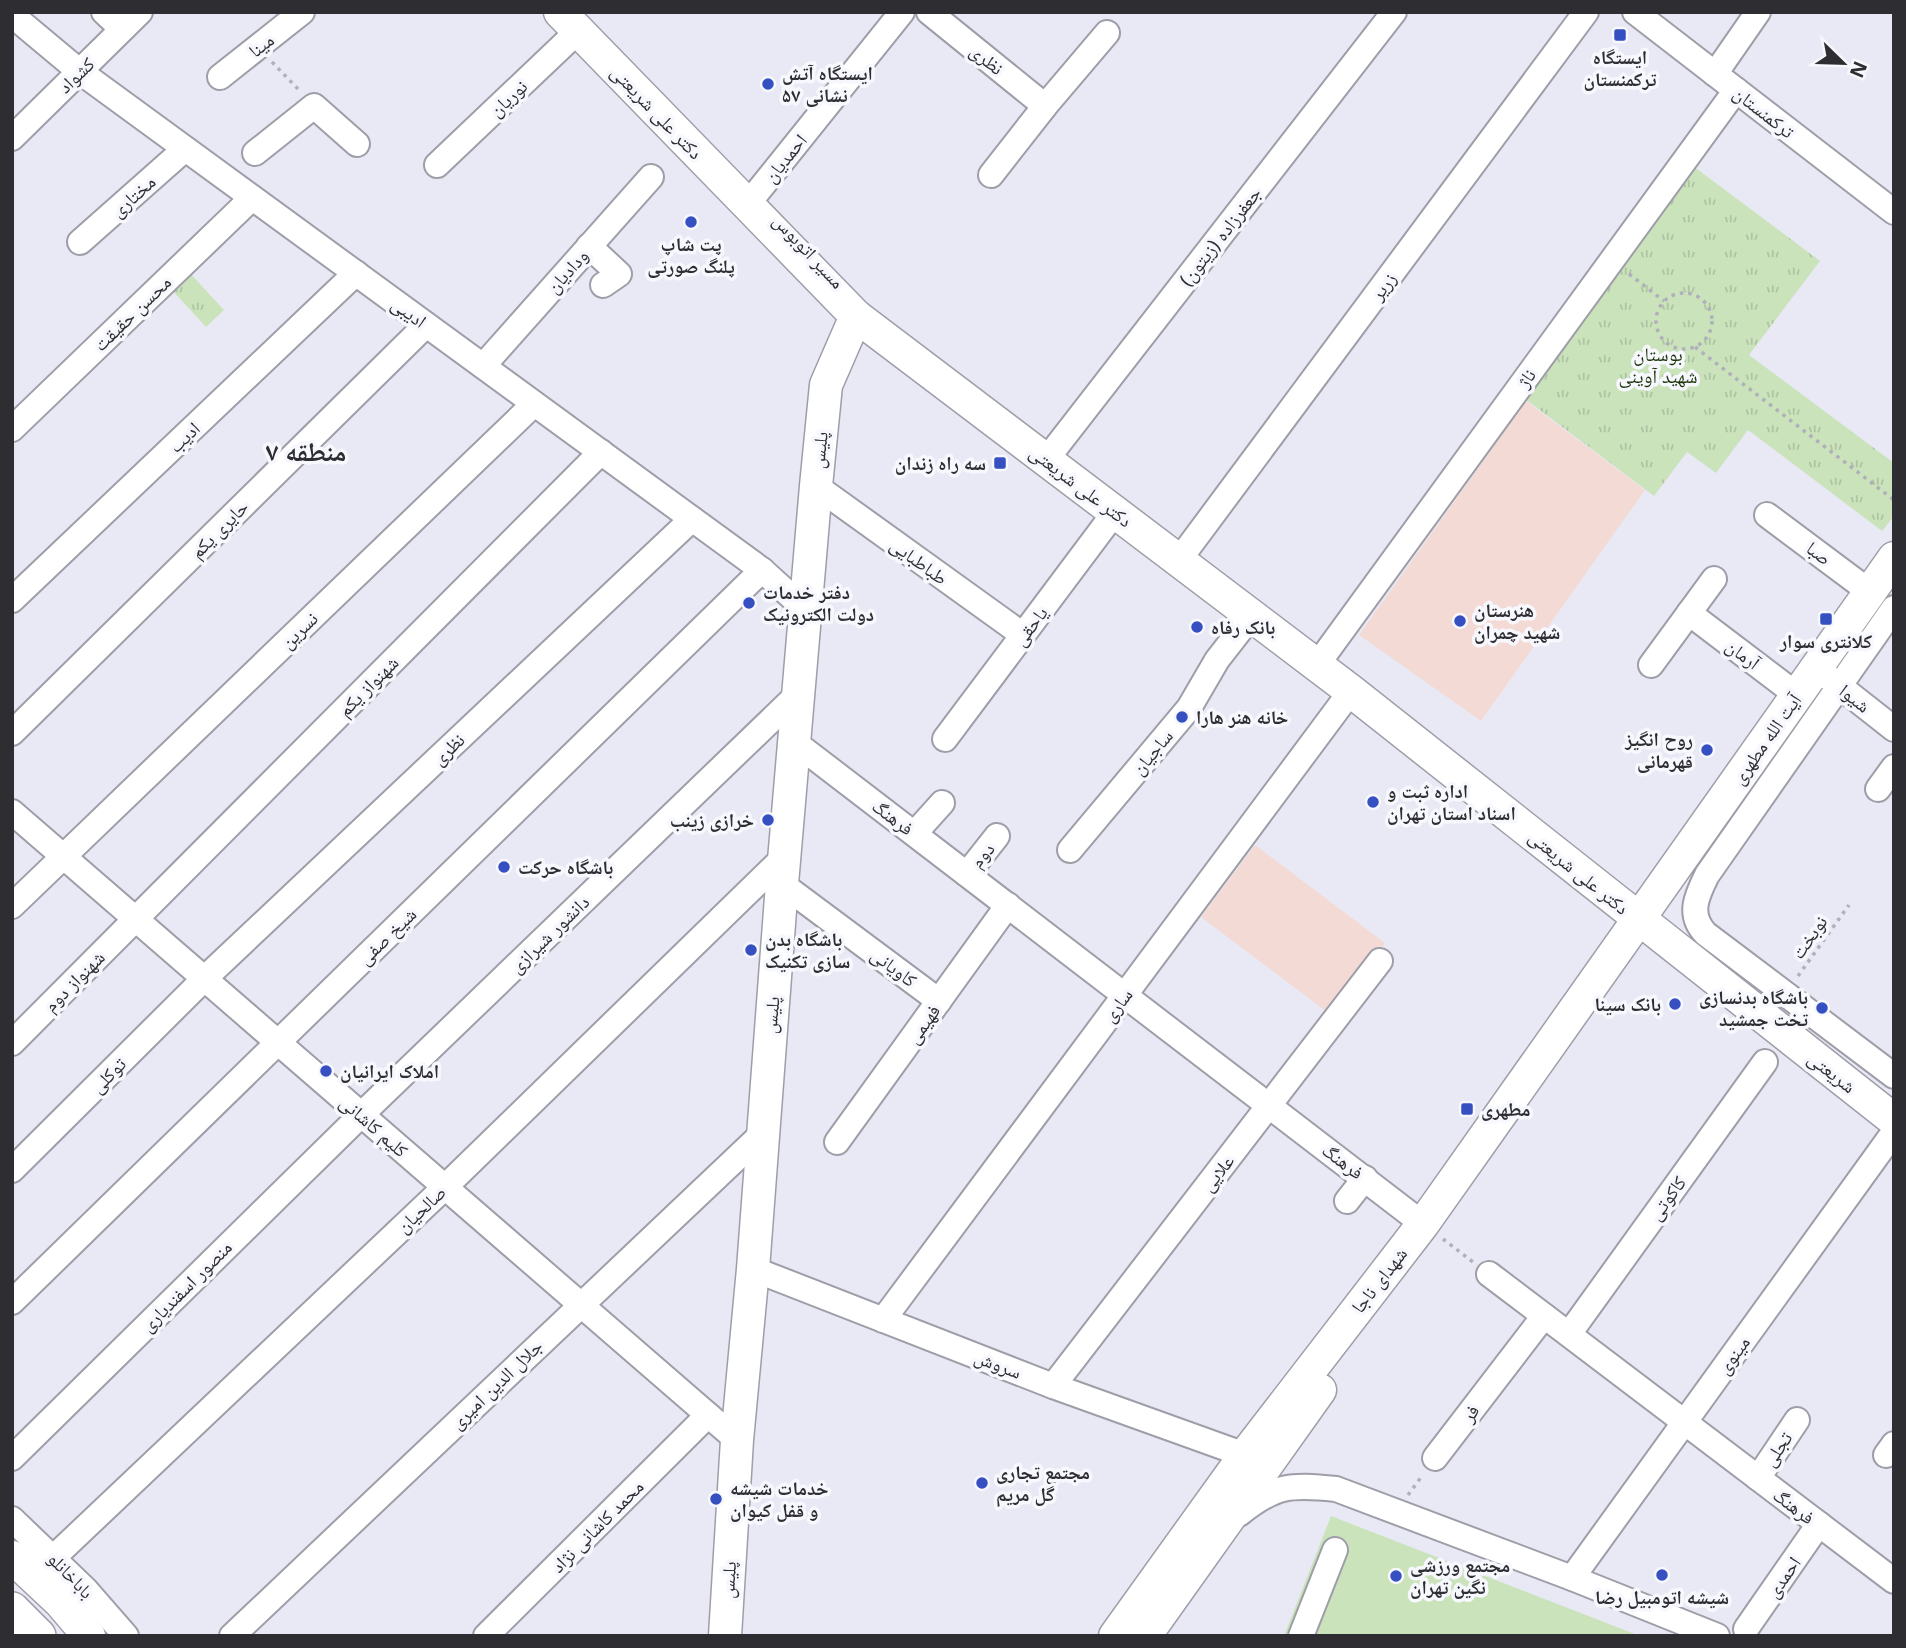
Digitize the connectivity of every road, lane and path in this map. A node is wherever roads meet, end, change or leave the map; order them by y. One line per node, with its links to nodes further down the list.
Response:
1 (302, 12): 12 (street, مینا)
2 (902, 12): 27 (street, احمدیان)
3 (929, 12): 18 (street, نظری)
4 (1394, 12): 42 (street, جعفرزاده (زیتون))
5 (1586, 12): 49 (street, زریر)
6 (1635, 12): 14 (street, ترکمنستان)
7 (1758, 12): 14 (street)
8 (12, 15): 13 (street, ادیبی)
9 (122, 18): 13 (street, کشواد)
10 (571, 18): 23 (street, نوریان); 27 (main road, دکتر علی شریعتی)
11 (1107, 33): 18 (street)
12 (258, 47): 15 (street, مینا); 17 (path)
13 (79, 71): 19 (street, کشواد); 21 (street, ادیبی)
14 (1716, 74): 16 (street, ترکمنستان)
15 (220, 77)
16 (1736, 90): 28 (street, ترکمنستان); 31 (street, ناژ)
17 (314, 106): 20 (street); 22 (street)
18 (1045, 106): 24 (street)
19 (12, 138)
20 (357, 144)
21 (185, 149): 26 (street, ادیبی); 29 (street, مختاری)
22 (255, 153)
23 (437, 164)
24 (991, 175)
25 (651, 177): 30 (street, ودادیان)
26 (252, 198): 32 (street, ادیبی); 40 (street, محسن حقیقت)
27 (752, 200): 35 (main road, دکتر علی شریعتی)
28 (1894, 212)
29 (80, 242)
30 (589, 246): 33 (street); 38 (street, ودادیان)
31 (1612, 261): 34 (path); 58 (street, ناژ)
32 (356, 273): 36 (street, ادیبی); 52 (street, ادیب)
33 (603, 285)
34 (1664, 300): 37 (path); 37 (path)
35 (856, 316): 42 (main road, دکتر علی شریعتی); 43 (main road, پلیس)
36 (426, 325): 38 (street, ادیبی); 65 (street, حایری یکم)
37 (1695, 347): 44 (path)
38 (483, 366): 39 (street, ادیبی)
39 (534, 404): 41 (street, ادیبی); 75 (street, نسرین)
40 (12, 429)
41 (601, 452): 47 (street, ادیبی); 81 (street, شهنواز یکم)
42 (1046, 460): 45 (main road, دکتر علی شریعتی)
43 (816, 486): 54 (main road, پلیس); 57 (street, طباطبایی)
44 (1894, 500)
45 (1115, 512): 49 (main road, دکتر علی شریعتی); 57 (street, یاحقی)
46 (1767, 515): 53 (street, صبا)
47 (692, 519): 50 (street, ادیبی); 84 (street, نظری)
48 (1894, 558): 53 (main road, آیت الله مطهری)
49 (1179, 560): 56 (main road, دکتر علی شریعتی)
50 (762, 570): 54 (street, ادیبی); 89 (street, شیخ صفی)
51 (1714, 579): 55 (street)
52 (12, 600)
53 (1882, 600): 60 (main road, آیت الله مطهری)
54 (805, 609): 62 (main road, پلیس)
55 (1689, 613): 59 (street); 63 (street, آرمان)
56 (1252, 615): 58 (main road, دکتر علی شریعتی); 74 (street, ساجیان)
57 (1023, 635): 66 (street, یاحقی)
58 (1317, 665): 61 (main road, دکتر علی شریعتی)
59 (1651, 665)
60 (1828, 677): 63 (main road, آیت الله مطهری); 64 (street, شیوا); 86 (street)
61 (1351, 691): 82 (main road, دکتر علی شریعتی); 85 (street, ساری)
62 (797, 695): 67 (main road, پلیس); 93 (street, دانشور شیرازی)
63 (1797, 695): 82 (main road, آیت الله مطهری)
64 (1894, 729)
65 (12, 733)
66 (944, 739)
67 (793, 741): 72 (street, فرهنگ); 76 (main road, پلیس)
68 (1894, 767): 69 (street)
69 (1878, 789)
70 (942, 803): 72 (street)
71 (12, 812): 75 (street, کلیم کاشانی)
72 (915, 833): 77 (street, فرهنگ)
73 (997, 836): 77 (street, دوم)
74 (1070, 850)
75 (63, 856): 80 (street, نسرین); 81 (street, کلیم کاشانی)
76 (783, 870): 87 (street, کاویانی); 96 (main road, پلیس); 100 (street, صالحیان)
77 (967, 874): 78 (street, فرهنگ)
78 (1008, 905): 85 (street, فرهنگ); 87 (street, فهیمی)
79 (1849, 905): 86 (path, نوبخت)
80 (12, 906)
81 (136, 919): 84 (street, کلیم کاشانی); 88 (street, شهنواز دوم)
82 (1638, 920): 94 (main road, شریعتی); 102 (main road, شهدای ناجا)
83 (1380, 961): 92 (street, علایی)
84 (205, 979): 89 (street, کلیم کاشانی); 98 (street, توکلی)
85 (1125, 994): 92 (street, فرهنگ); 108 (street, ساری)
86 (1785, 994): 91 (street)
87 (939, 1001): 97 (street, فهیمی)
88 (12, 1043)
89 (278, 1043): 93 (street, کلیم کاشانی); 105 (street, شیخ صفی)
90 (1765, 1062): 109 (street, کاکوتی)
91 (1894, 1076)
92 (1269, 1105): 99 (street, فرهنگ); 110 (street, علایی)
93 (361, 1115): 100 (street, کلیم کاشانی); 116 (street, منصور اسفندیاری)
94 (1894, 1120)
95 (1894, 1132): 113 (street, مینوی)
96 (762, 1134): 103 (main road, پلیس); 106 (street, جلال الدین امیری)
97 (837, 1142)
98 (12, 1170)
99 (1365, 1178): 101 (street); 102 (street, فرهنگ)
100 (444, 1187): 106 (street, کلیم کاشانی); 125 (street, صالحیان)
101 (1347, 1201)
102 (1413, 1236): 104 (path); 115 (main road, شهدای ناجا); 122 (main road)
103 (753, 1269): 108 (street, سروش); 114 (main road, پلیس)
104 (1489, 1274): 107 (street, فرهنگ)
105 (12, 1302)
106 (580, 1305): 111 (street, کلیم کاشانی); 133 (street, جلال الدین امیری)
107 (1544, 1316): 109 (street, فرهنگ); 117 (street, فر)
108 (883, 1320): 110 (street, سروش)
109 (1569, 1334): 113 (street, فرهنگ)
110 (1053, 1386): 115 (street, سروش)
111 (708, 1415): 114 (street, کلیم کاشانی); 134 (street, محمد کاشانی نژاد)
112 (1797, 1420): 118 (street, تجلی)
113 (1684, 1422): 118 (street, فرهنگ); 126 (street, مینوی)
114 (737, 1440): 135 (main road, پلیس)
115 (1245, 1455): 136 (main road, شهدای ناجا)
116 (12, 1458)
117 (1435, 1458): 119 (path)
118 (1758, 1478): 121 (street, فرهنگ)
119 (1396, 1510): 122 (street); 126 (street)
120 (12, 1519): 125 (street, باباخانلو)
121 (1819, 1524): 127 (street, فرهنگ); 129 (street, احمدی)
122 (1222, 1528): 137 (main road)
123 (1335, 1550): 138 (street)
124 (12, 1557): 131 (main road)
125 (54, 1557): 132 (street, باباخانلو)
126 (1572, 1578): 139 (street)
127 (1894, 1581)
128 (12, 1610): 130 (highway)
129 (1746, 1629)
130 (38, 1636)
131 (89, 1636)
132 (126, 1636)
133 (232, 1636)
134 (486, 1636)
135 (725, 1636)
136 (1115, 1636)
137 (1145, 1636)
138 (1301, 1636)
139 (1717, 1636)

